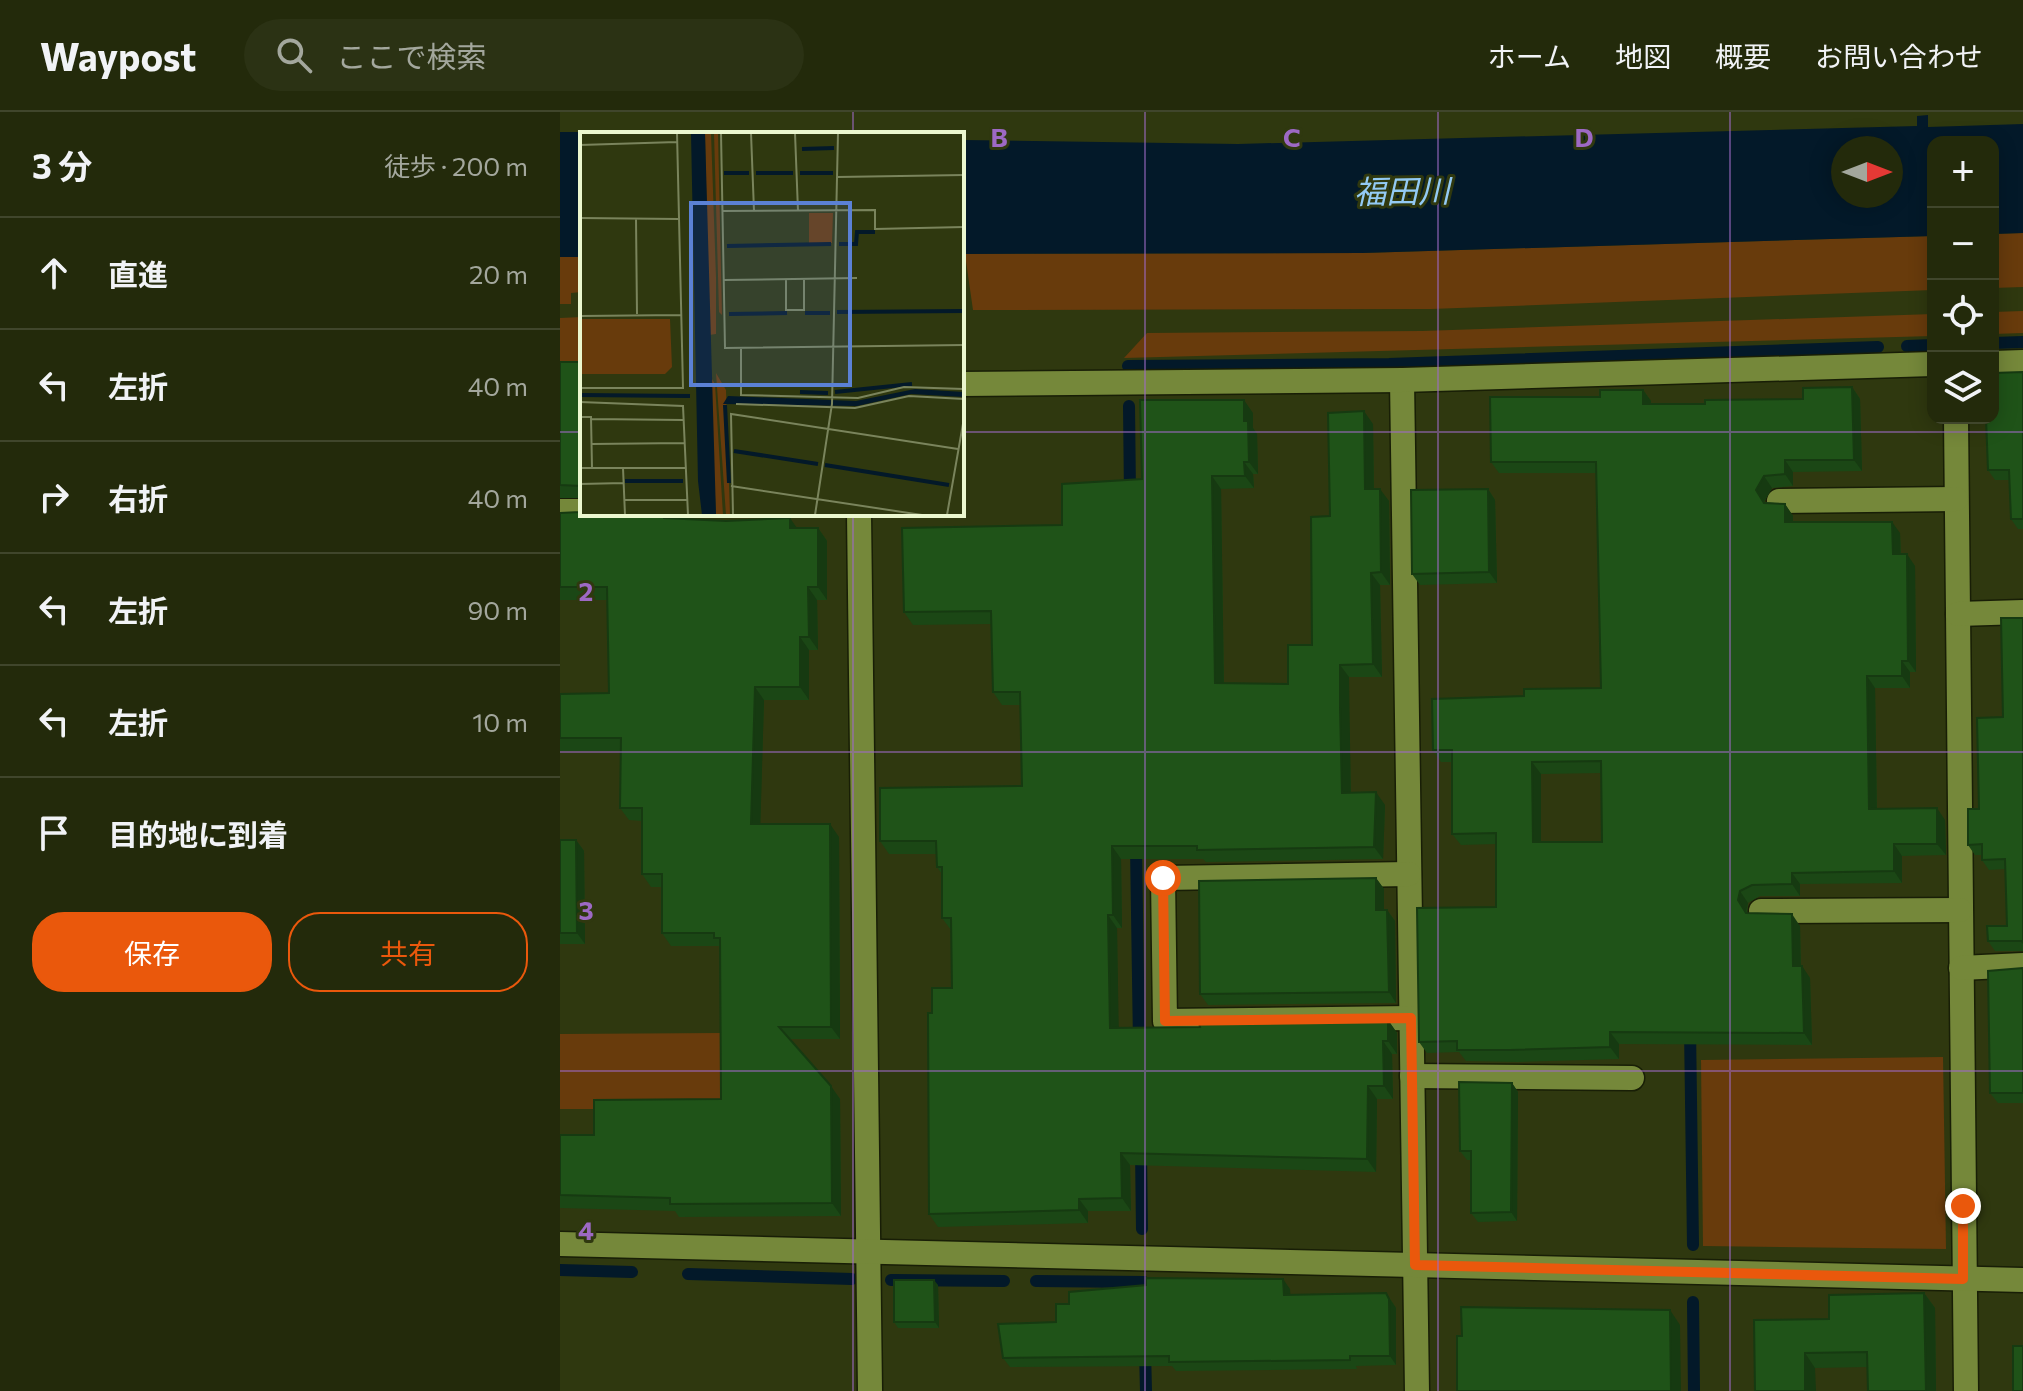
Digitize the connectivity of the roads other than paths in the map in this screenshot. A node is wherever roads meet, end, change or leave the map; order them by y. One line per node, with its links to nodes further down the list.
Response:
1 (2023, 362): 2 (street)
2 (1999, 363)
3 (1927, 364): 4 (street)
4 (1402, 380): 5 (street); 12 (street)
5 (964, 384)
6 (1956, 424): 7 (street)
7 (1956, 499): 8 (street); 11 (street)
8 (1779, 501)
9 (859, 516): 21 (street)
10 (2023, 612): 11 (street)
11 (1958, 614): 13 (street)
12 (1409, 874): 17 (street); 17 (street)
13 (1960, 910): 14 (street); 16 (street)
14 (1761, 911)
15 (2023, 965): 16 (street)
16 (1961, 968): 23 (street)
17 (1411, 1018): 18 (street)
18 (1412, 1076): 19 (street); 22 (street)
19 (1632, 1078)
20 (560, 1244): 21 (street)
21 (868, 1251): 22 (street); 25 (street)
22 (1415, 1265): 23 (street); 26 (street)
23 (1963, 1279): 24 (street); 27 (street)
24 (2023, 1280)
25 (870, 1391)
26 (1417, 1391)
27 (1966, 1391)

